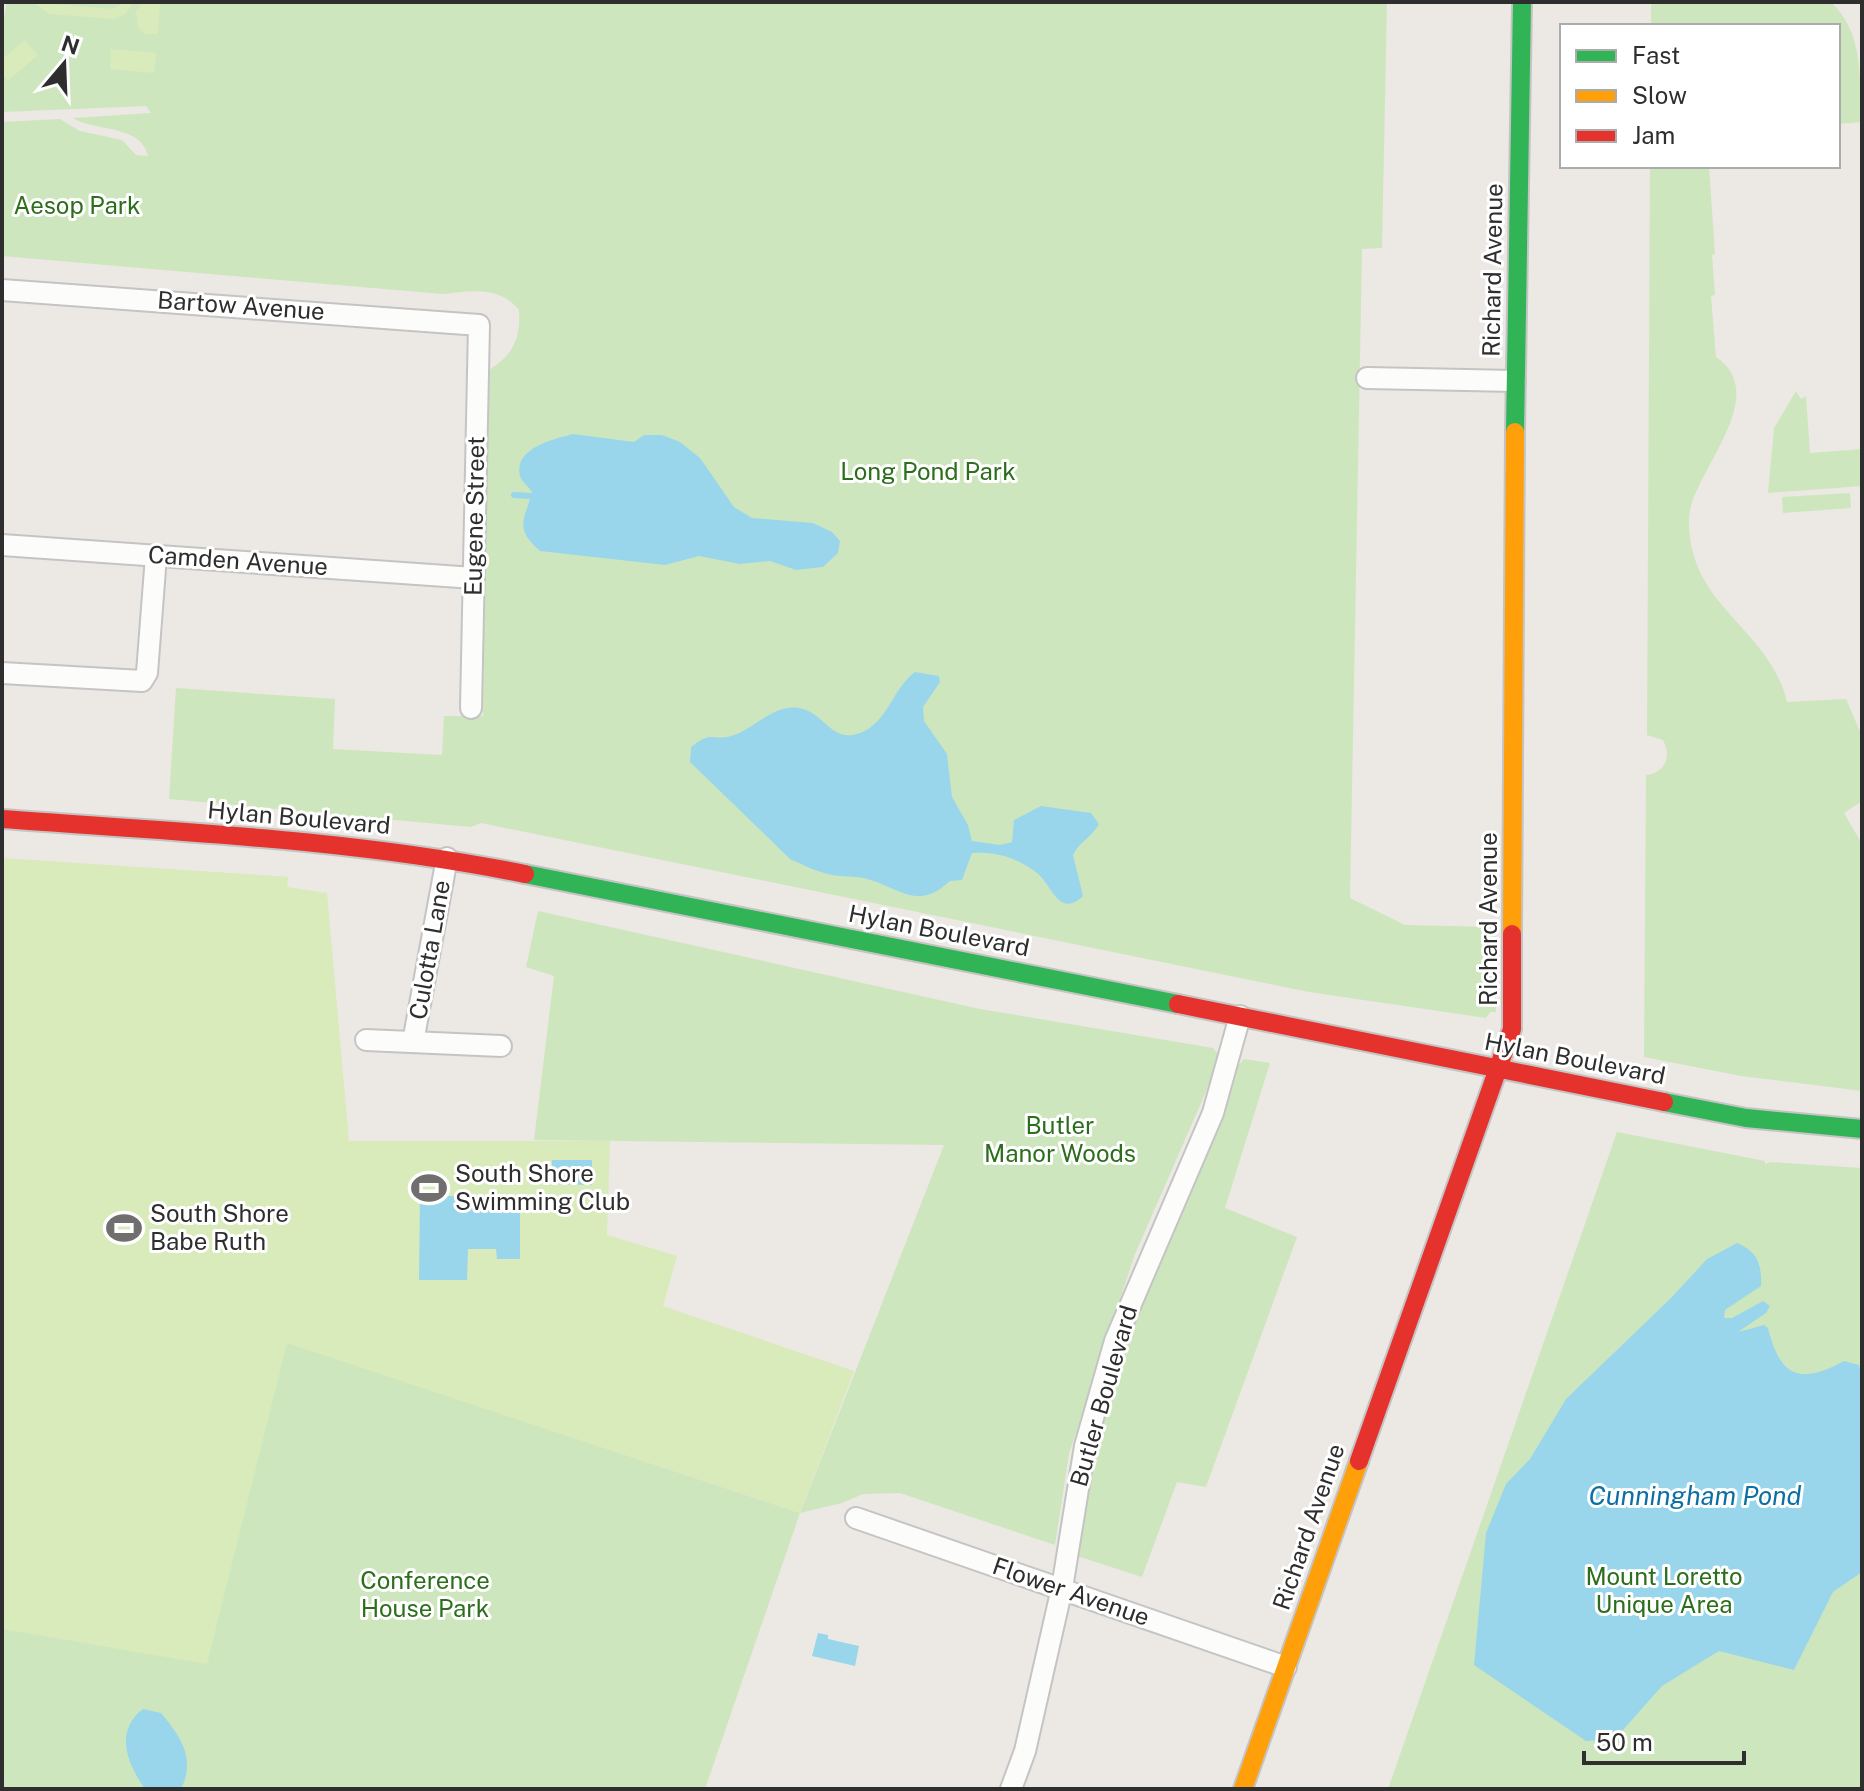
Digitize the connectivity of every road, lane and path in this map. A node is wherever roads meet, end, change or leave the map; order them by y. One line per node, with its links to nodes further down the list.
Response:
1 (1522, 2): 5 (main road, Richard Avenue)
2 (2, 290): 3 (street, Bartow Avenue)
3 (479, 325): 8 (street, Eugene Street)
4 (1367, 378): 5 (street)
5 (1515, 381): 17 (main road, Richard Avenue)
6 (2, 545): 7 (street, Camden Avenue)
7 (156, 556): 8 (street, Camden Avenue); 9 (street)
8 (474, 578): 10 (street, Eugene Street)
9 (2, 673)
10 (471, 708)
11 (2, 819): 12 (main road, Hylan Boulevard)
12 (447, 858): 13 (main road, Hylan Boulevard); 15 (street, Culotta Lane)
13 (1240, 1016): 17 (main road, Hylan Boulevard); 20 (street, Butler Boulevard)
14 (366, 1040): 15 (street, Culotta Lane)
15 (413, 1042): 16 (street, Culotta Lane)
16 (501, 1046)
17 (1498, 1068): 18 (main road, Hylan Boulevard); 21 (main road, Richard Avenue)
18 (1862, 1129)
19 (856, 1518): 20 (street, Flower Avenue)
20 (1062, 1588): 21 (street, Flower Avenue); 22 (street, Butler Boulevard)
21 (1286, 1667): 23 (main road, Richard Avenue)
22 (1011, 1789)
23 (1243, 1789)

